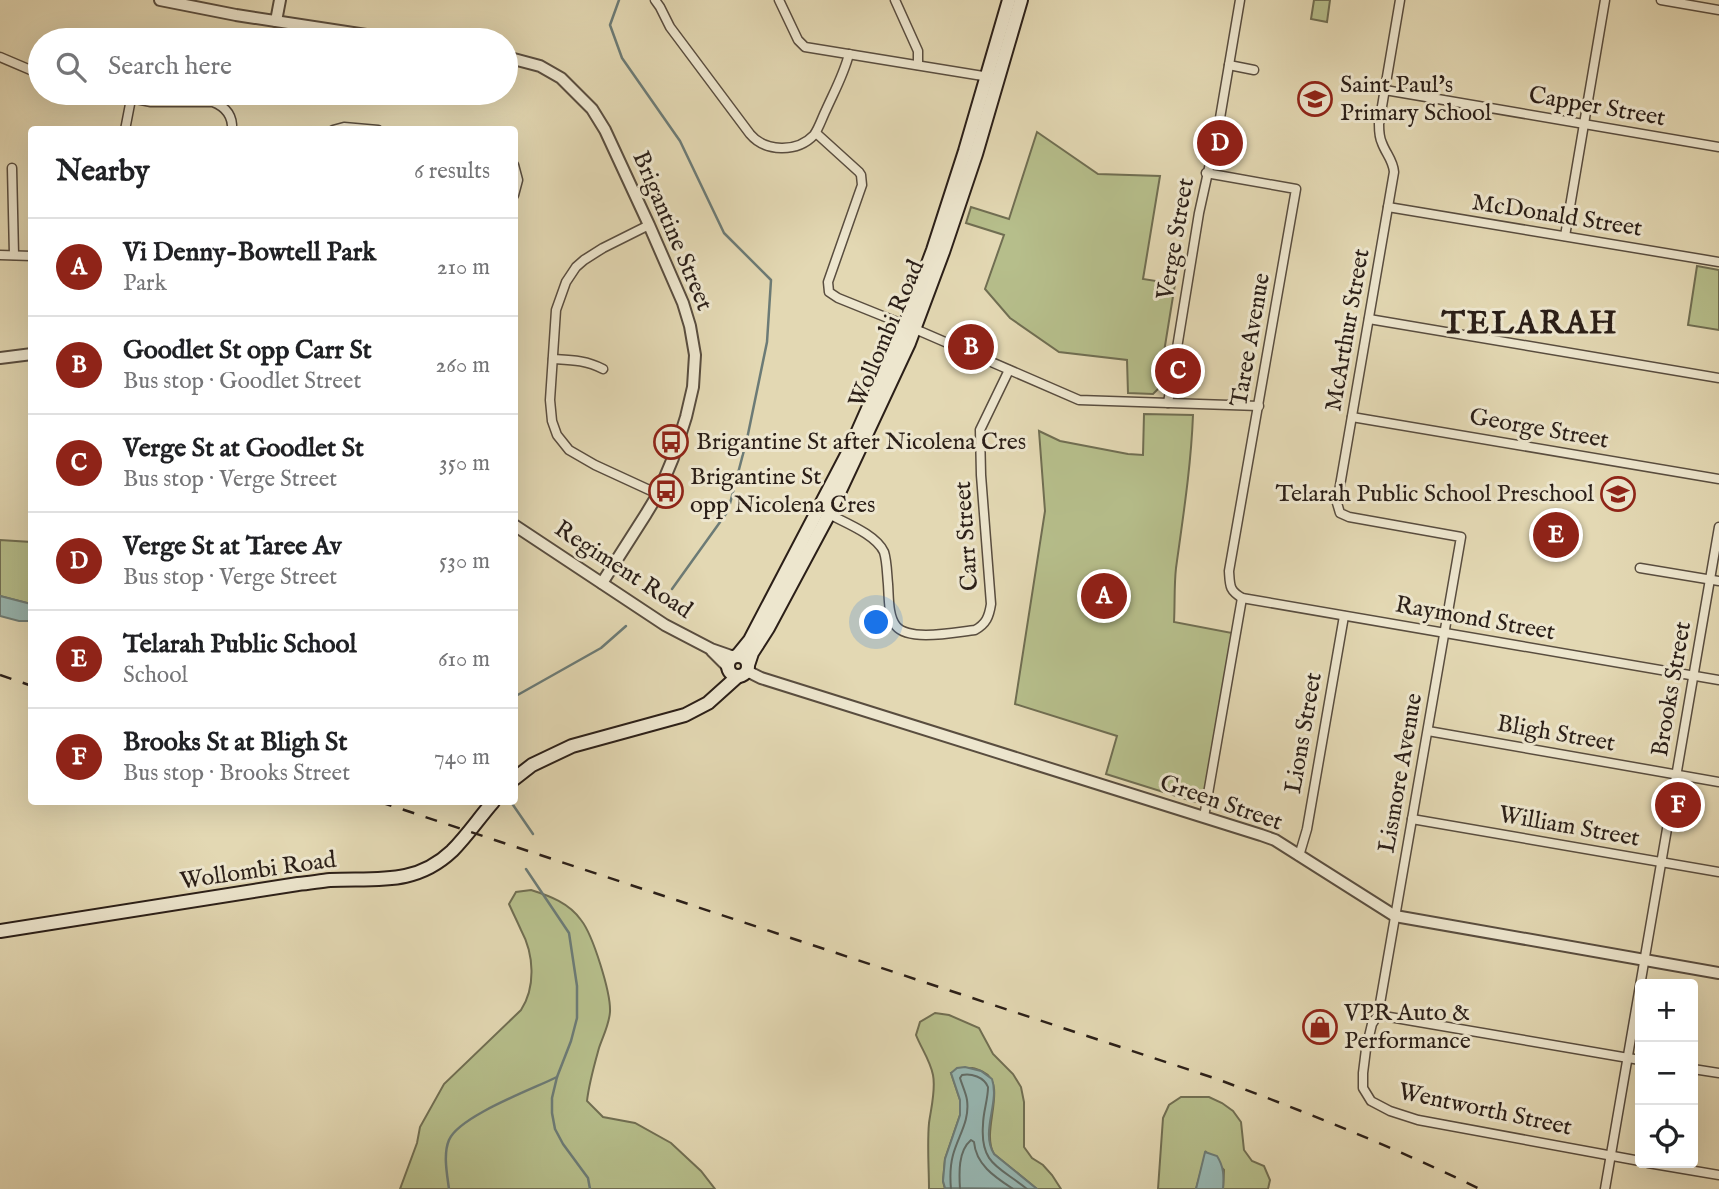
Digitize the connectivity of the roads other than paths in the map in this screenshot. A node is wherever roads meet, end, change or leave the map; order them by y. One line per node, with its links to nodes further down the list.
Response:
1 (160, 0): 13 (street)
2 (280, 0): 13 (street)
3 (655, 0): 29 (street)
4 (779, 0): 15 (street)
5 (895, 0): 18 (street)
6 (1009, 0): 22 (main road, Wollombi Road)
7 (1021, 0): 22 (main road, Wollombi Road)
8 (1240, 0): 19 (street, Verge Street)
9 (1400, 0): 23 (street)
10 (1605, 0): 26 (street)
11 (1661, 0): 12 (street)
12 (1719, 10)
13 (276, 21): 14 (street)
14 (321, 28)
15 (849, 54): 18 (street); 29 (street)
16 (0, 57): 20 (street)
17 (518, 60): 34 (street, Brigantine Street)
18 (918, 65): 22 (street)
19 (1229, 65): 21 (street); 32 (street, Verge Street)
20 (28, 69)
21 (1254, 69)
22 (993, 78): 41 (main road, Wollombi Road)
23 (1385, 90): 26 (street, Capper Street); 33 (street, McArthur Street)
24 (130, 105): 27 (street)
25 (221, 105): 28 (street)
26 (1584, 124): 30 (street, Capper Street); 35 (street)
27 (126, 126)
28 (232, 126)
29 (816, 133): 41 (street)
30 (1719, 147)
31 (12, 168): 37 (street)
32 (1206, 173): 48 (street, Verge Street); 49 (street, Taree Avenue)
33 (1388, 207): 35 (street, McDonald Street); 40 (street, McArthur Street)
34 (649, 225): 44 (street); 52 (street, Brigantine Street)
35 (1565, 236): 39 (street, McDonald Street)
36 (0, 255): 37 (street)
37 (14, 255): 38 (street)
38 (28, 256)
39 (1719, 262)
40 (1369, 319): 47 (street); 50 (street, McArthur Street)
41 (910, 327): 46 (street); 53 (main road, Wollombi Road)
42 (28, 354): 43 (street)
43 (0, 358)
44 (553, 359): 45 (street); 52 (street)
45 (603, 369)
46 (1009, 370): 48 (street); 53 (street, Carr Street)
47 (1719, 378)
48 (1168, 403): 49 (street)
49 (1259, 406): 60 (street, Taree Avenue)
50 (1352, 417): 51 (street, George Street); 56 (street, McArthur Street)
51 (1719, 480)
52 (658, 494): 59 (street, Brigantine Street)
53 (824, 511): 63 (main road, Wollombi Road)
54 (1719, 527): 58 (street, Brooks Street)
55 (518, 528): 59 (street, Regiment Road)
56 (1461, 537): 62 (street, Lismore Avenue)
57 (1640, 568): 58 (street)
58 (1715, 580): 64 (street, Brooks Street)
59 (601, 583): 63 (street, Regiment Road)
60 (1242, 598): 61 (street, Raymond Street); 71 (street)
61 (1344, 616): 62 (street, Raymond Street); 73 (street, Lions Street)
62 (1445, 633): 64 (street, Raymond Street); 66 (street, Lismore Avenue)
63 (737, 666): 68 (main road, Wollombi Road); 71 (street, Green Street)
64 (1693, 676): 65 (street, Raymond Street); 67 (street, Brooks Street)
65 (1719, 680)
66 (1428, 731): 67 (street, Bligh Street); 72 (street, Lismore Avenue)
67 (1676, 774): 69 (street, Bligh Street); 74 (street, Brooks Street)
68 (518, 776)
69 (1719, 782)
70 (490, 805): 77 (main road, Wollombi Road)
71 (1204, 817): 73 (street, Green Street)
72 (1412, 819): 74 (street, William Street); 76 (street, Lismore Avenue)
73 (1299, 856): 76 (street, Green Street)
74 (1661, 862): 75 (street, William Street); 78 (street, Brooks Street)
75 (1719, 872)
76 (1395, 916): 78 (street, Green Street); 80 (street, Lismore Avenue)
77 (0, 932)
78 (1644, 960): 79 (street, Green Street); 81 (street, Brooks Street)
79 (1719, 973)
80 (1378, 1015): 81 (street); 85 (street, Wentworth Street)
81 (1627, 1058): 82 (street); 85 (street, Brooks Street)
82 (1635, 1059)
83 (1698, 1070): 84 (street)
84 (1719, 1073)
85 (1610, 1156): 86 (street, Wentworth Street); 89 (street, Brooks Street)
86 (1635, 1160)
87 (1678, 1168): 88 (street)
88 (1719, 1175)
89 (1605, 1189)

